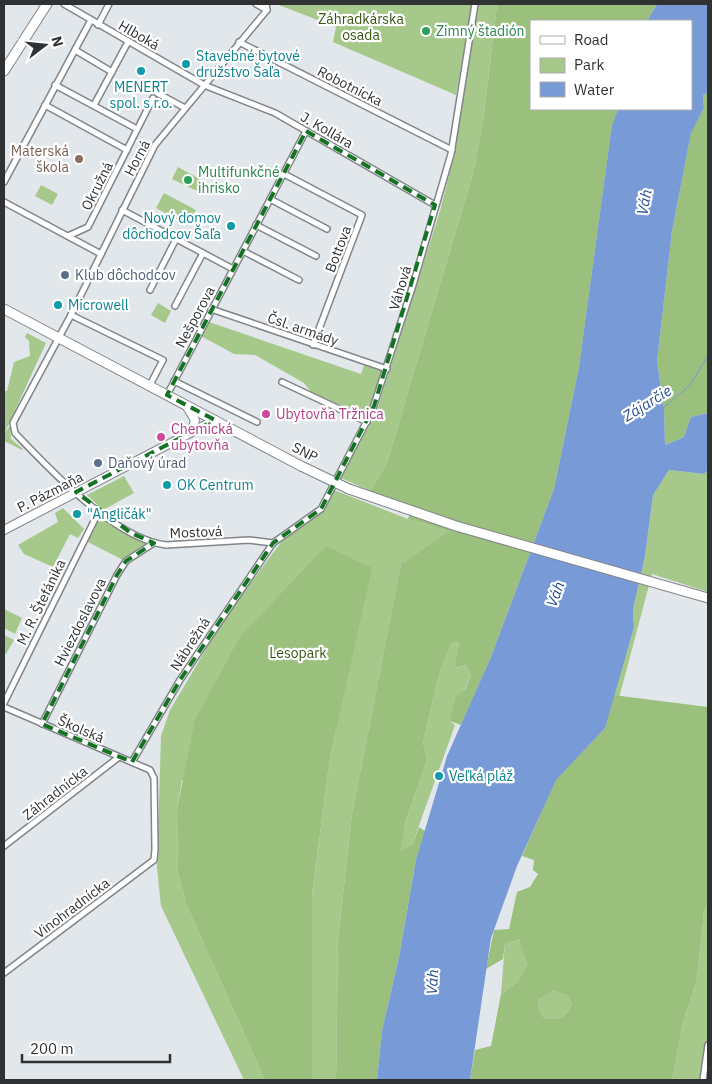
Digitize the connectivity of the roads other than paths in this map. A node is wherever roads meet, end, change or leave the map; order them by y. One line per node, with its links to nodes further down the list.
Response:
1 (47, 4): 12 (main road)
2 (64, 4): 7 (street, Hlboká)
3 (110, 4): 8 (street)
4 (256, 4): 6 (street, Horná)
5 (475, 4): 24 (street, Váhová)
6 (266, 7): 10 (street, Horná)
7 (91, 20): 8 (street, Hlboká); 11 (street)
8 (98, 25): 9 (street, Hlboká)
9 (128, 42): 13 (street); 15 (street, Hlboká)
10 (239, 42): 15 (street, Horná); 24 (street, Robotnícka)
11 (75, 50): 13 (street); 14 (street)
12 (4, 70)
13 (112, 72): 19 (street)
14 (56, 85): 18 (street); 19 (street)
15 (204, 85): 20 (street, Horná); 22 (street, J. Kollára)
16 (157, 93): 20 (street)
17 (153, 98): 21 (street, Okružná)
18 (45, 105): 23 (street, Okružná); 26 (street)
19 (94, 105): 21 (street)
20 (185, 108): 30 (street, Horná)
21 (138, 129): 23 (street, Okružná)
22 (306, 131): 25 (street, Nešporova); 29 (street, J. Kollára)
23 (127, 150): 33 (street, Okružná)
24 (452, 150): 29 (street, Váhová)
25 (284, 174): 27 (street, Nešporova); 47 (street, Bottova)
26 (4, 182)
27 (270, 199): 31 (street, Nešporova); 32 (street)
28 (4, 202): 33 (street)
29 (435, 205): 48 (street, Váhová)
30 (122, 210): 34 (street); 37 (street, Horná)
31 (256, 225): 35 (street, Nešporova); 38 (street)
32 (327, 229)
33 (68, 236): 37 (street)
34 (176, 239): 36 (street); 41 (street)
35 (243, 251): 39 (street, Nešporova); 40 (street)
36 (202, 253): 39 (street); 42 (street)
37 (101, 254): 45 (street, Horná)
38 (316, 256)
39 (233, 269): 44 (street, Nešporova)
40 (299, 280)
41 (150, 290)
42 (175, 306)
43 (4, 308): 46 (main road, SNP)
44 (212, 309): 47 (street, Čsl. armády); 49 (street, Nešporova)
45 (71, 314): 46 (street, Horná); 51 (street)
46 (59, 341): 51 (main road, SNP); 59 (street, Horná)
47 (313, 345): 48 (street, Čsl. armády)
48 (387, 369): 56 (street, Váhová)
49 (174, 381): 52 (street, Nešporova); 55 (street)
50 (282, 382): 56 (street)
51 (150, 385): 52 (main road, SNP)
52 (167, 395): 53 (main road, SNP)
53 (183, 403): 54 (main road, SNP); 58 (main road)
54 (215, 420): 57 (main road, SNP); 58 (main road, P. Pázmaňa)
55 (257, 422)
56 (367, 422): 63 (street, Váhová)
57 (230, 428): 58 (main road); 64 (main road, SNP, bridge)
58 (196, 430): 59 (main road, P. Pázmaňa)
59 (76, 492): 60 (street, Mostová); 61 (main road, P. Pázmaňa)
60 (98, 511): 62 (street, Mostová); 65 (street, M. R. Štefánika)
61 (4, 530)
62 (154, 543): 63 (street, Mostová); 67 (street, Hviezdoslavova)
63 (272, 543): 69 (street, Nábrežná)
64 (708, 598)
65 (4, 703)
66 (4, 707): 67 (street, Školská)
67 (42, 724): 68 (street, Školská)
68 (119, 757): 69 (street, Školská); 70 (street, Záhradnícka)
69 (132, 762): 71 (street, Školská)
70 (4, 846)
71 (154, 860): 72 (street, Vinohradnícka)
72 (4, 973)
73 (708, 1045): 74 (street)
74 (703, 1080)

